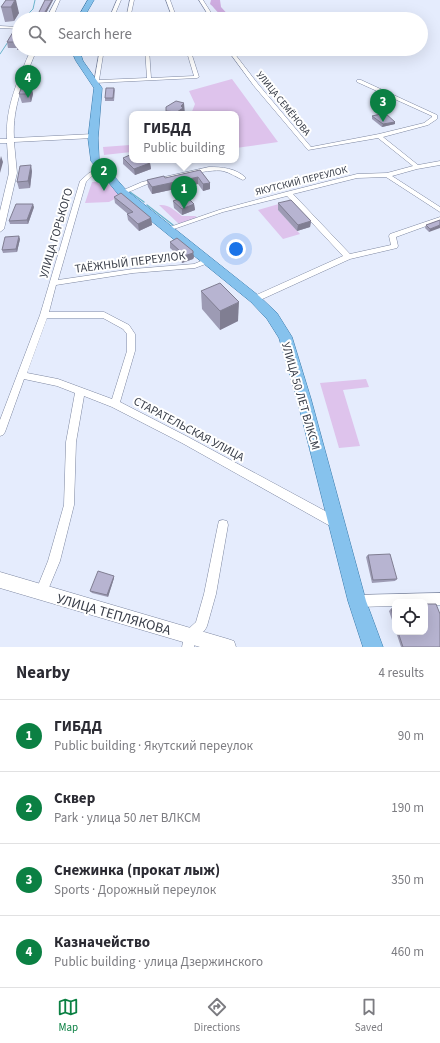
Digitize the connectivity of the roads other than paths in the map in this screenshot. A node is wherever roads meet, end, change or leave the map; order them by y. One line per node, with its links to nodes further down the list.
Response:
1 (58, 0): 7 (street)
2 (91, 0): 8 (main road)
3 (119, 0): 9 (street)
4 (132, 0): 10 (street)
5 (168, 0): 11 (street)
6 (201, 0): 12 (street)
7 (52, 12)
8 (84, 12)
9 (114, 12)
10 (129, 12)
11 (173, 12)
12 (209, 12)
13 (0, 28): 14 (street)
14 (12, 28)
15 (31, 56): 26 (street)
16 (77, 56): 22 (main road)
17 (101, 56): 22 (street)
18 (147, 56): 21 (street)
19 (190, 56): 21 (street)
20 (234, 56): 25 (street, УЛИЦА СЕМЁНОВА)
21 (149, 79): 22 (street)
22 (96, 82): 24 (main road)
23 (359, 82): 25 (street)
24 (93, 136): 26 (street); 30 (main road)
25 (379, 136): 29 (street)
26 (11, 140): 27 (street); 37 (street)
27 (0, 141)
28 (440, 163): 29 (street, ЯКУТСКИЙ ПЕРЕУЛОК)
29 (417, 167): 31 (street, ЯКУТСКИЙ ПЕРЕУЛОК)
30 (102, 170): 33 (main road, УЛИЦА 50 ЛЕТ ВЛКСМ); 41 (street, УЛИЦА ГОРЬКОГО)
31 (387, 175): 34 (street, ЯКУТСКИЙ ПЕРЕУЛОК); 35 (street)
32 (243, 178): 33 (street)
33 (122, 192): 38 (main road, УЛИЦА 50 ЛЕТ ВЛКСМ)
34 (288, 193): 38 (street, ЯКУТСКИЙ ПЕРЕУЛОК); 39 (street)
35 (440, 210)
36 (440, 219): 39 (street)
37 (0, 229)
38 (169, 229): 40 (main road, УЛИЦА 50 ЛЕТ ВЛКСМ)
39 (348, 257): 42 (street)
40 (208, 260): 41 (street, ТАЁЖНЫЙ ПЕРЕУЛОК); 42 (main road, УЛИЦА 50 ЛЕТ ВЛКСМ)
41 (54, 283): 43 (street, УЛИЦА ГОРЬКОГО)
42 (255, 299): 48 (main road, УЛИЦА 50 ЛЕТ ВЛКСМ)
43 (44, 315): 44 (street, УЛИЦА ГОРЬКОГО); 46 (street)
44 (22, 375): 45 (street, СТАРАТЕЛЬСКАЯ УЛИЦА); 47 (street, УЛИЦА ГОРЬКОГО)
45 (80, 392): 46 (street, СТАРАТЕЛЬСКАЯ УЛИЦА); 51 (street)
46 (115, 404): 48 (street, СТАРАТЕЛЬСКАЯ УЛИЦА)
47 (0, 432)
48 (337, 524): 53 (main road, УЛИЦА 50 ЛЕТ ВЛКСМ)
49 (223, 525): 54 (street)
50 (0, 580): 51 (main road, УЛИЦА ТЕПЛЯКОВА)
51 (41, 593): 54 (main road, УЛИЦА ТЕПЛЯКОВА)
52 (440, 599): 53 (street)
53 (357, 601): 56 (main road, УЛИЦА 50 ЛЕТ ВЛКСМ)
54 (188, 641): 55 (main road, УЛИЦА ТЕПЛЯКОВА)
55 (228, 647)
56 (373, 647)

